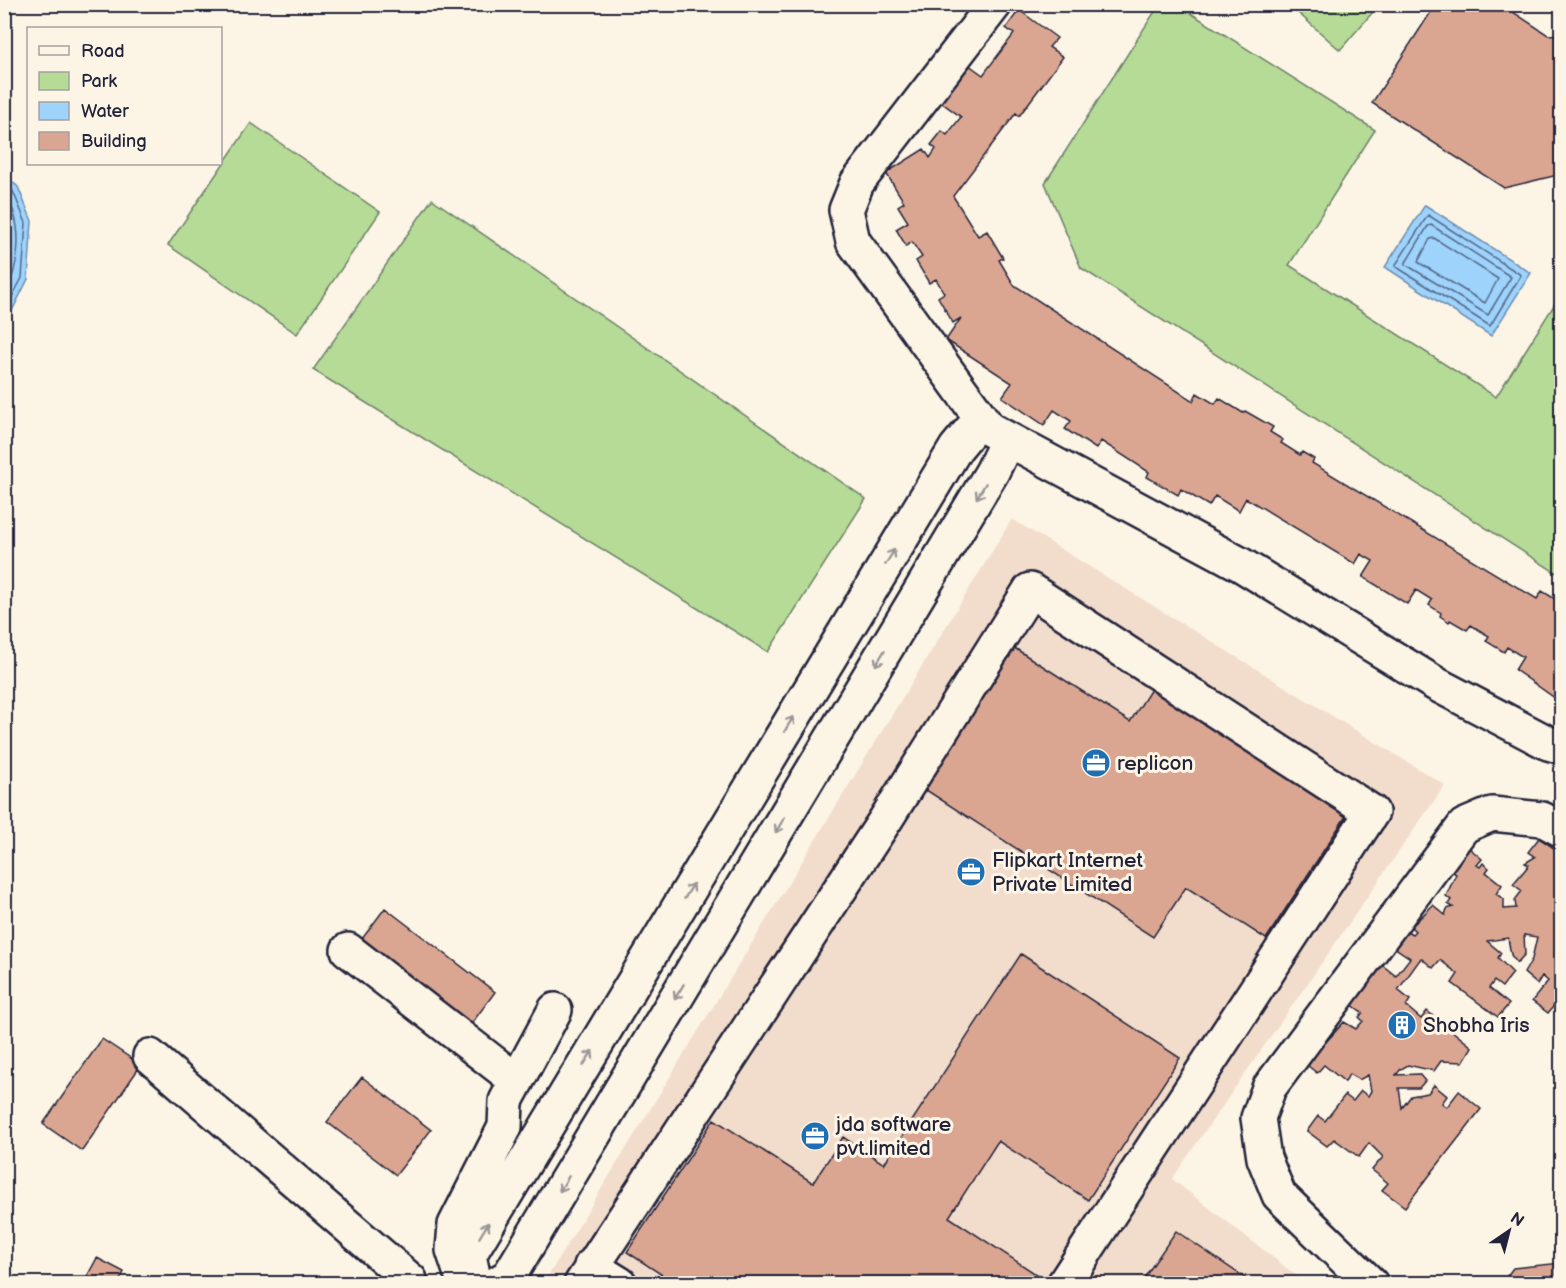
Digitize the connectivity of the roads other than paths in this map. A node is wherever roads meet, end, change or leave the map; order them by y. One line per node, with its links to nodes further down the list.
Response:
1 (995, 4): 2 (street)
2 (981, 418): 3 (street); 12 (street, one-way to 2)
3 (1008, 439): 4 (street); 13 (street, one-way to 13)
4 (1562, 747)
5 (1562, 830): 16 (street)
6 (348, 950): 9 (street)
7 (555, 1010): 9 (street)
8 (150, 1056): 11 (street)
9 (517, 1081): 12 (street)
10 (586, 1275): 14 (street); 15 (street)
11 (410, 1284)
12 (475, 1284)
13 (496, 1284)
14 (620, 1284)
15 (1064, 1284)
16 (1371, 1284)

